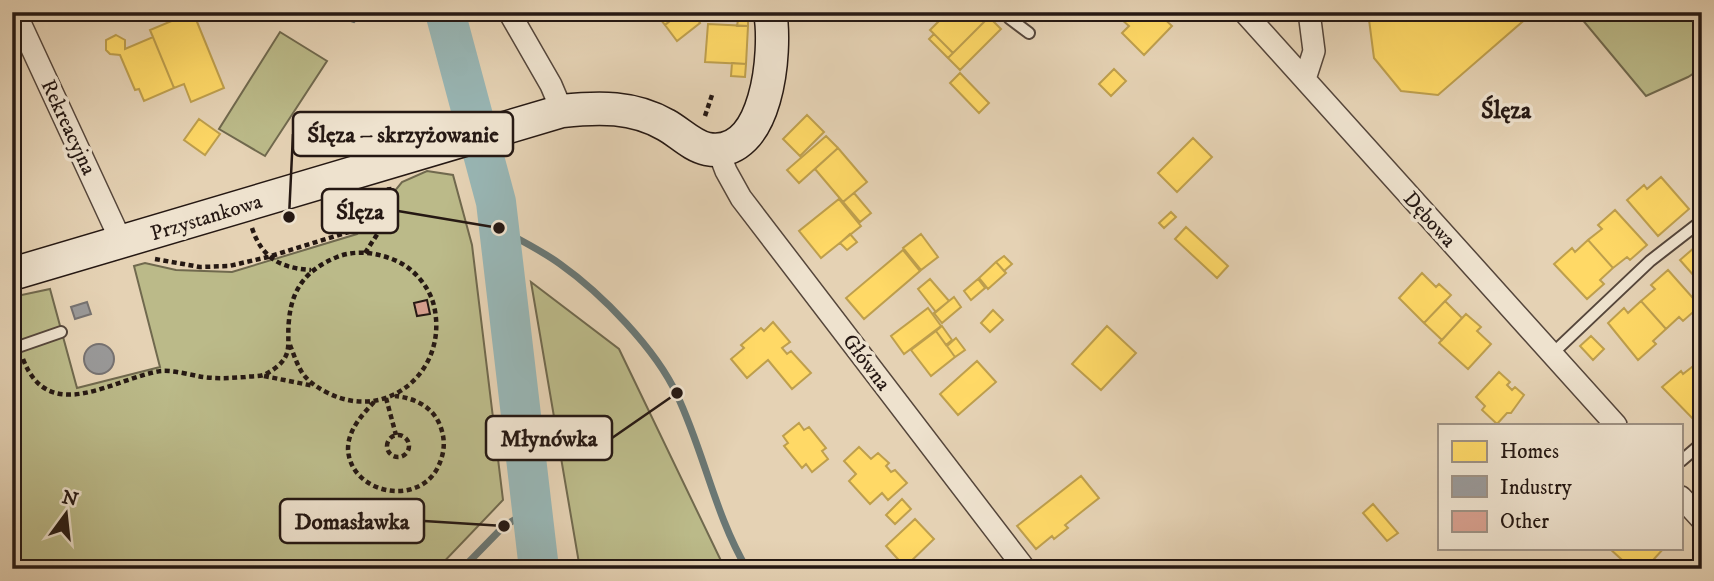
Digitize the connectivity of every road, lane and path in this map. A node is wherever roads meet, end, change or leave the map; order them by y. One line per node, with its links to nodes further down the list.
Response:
1 (15, 12): 16 (street, Rekreacyjna)
2 (509, 12): 10 (street)
3 (770, 12): 12 (street)
4 (1010, 12): 7 (lane)
5 (1244, 12): 8 (street, Dębowa)
6 (1309, 12): 8 (street)
7 (1029, 33)
8 (1305, 79): 24 (street, Dębowa)
9 (712, 95): 11 (path)
10 (562, 111): 12 (street, Przystankowa); 13 (street, Przystankowa)
11 (705, 116)
12 (718, 149): 36 (street, Główna)
13 (391, 176): 16 (street, Przystankowa); 17 (path); 18 (path)
14 (1699, 223): 24 (lane)
15 (250, 224): 18 (path)
16 (132, 250): 18 (path); 20 (street, Przystankowa)
17 (365, 253): 19 (path); 27 (path)
18 (268, 257): 19 (path)
19 (312, 270): 22 (path)
20 (12, 274)
21 (61, 332): 23 (lane)
22 (290, 345): 25 (path); 26 (path)
23 (15, 348): 25 (path)
24 (1552, 354): 30 (street, Dębowa)
25 (263, 375): 26 (path)
26 (314, 386): 29 (path)
27 (395, 396): 28 (path); 29 (path)
28 (386, 398): 29 (path); 31 (path)
29 (374, 402)
30 (1615, 424)
31 (396, 435): 31 (path)
32 (1702, 443): 33 (lane)
33 (1682, 460)
34 (1682, 498): 35 (street)
35 (1702, 520)
36 (1025, 569)

